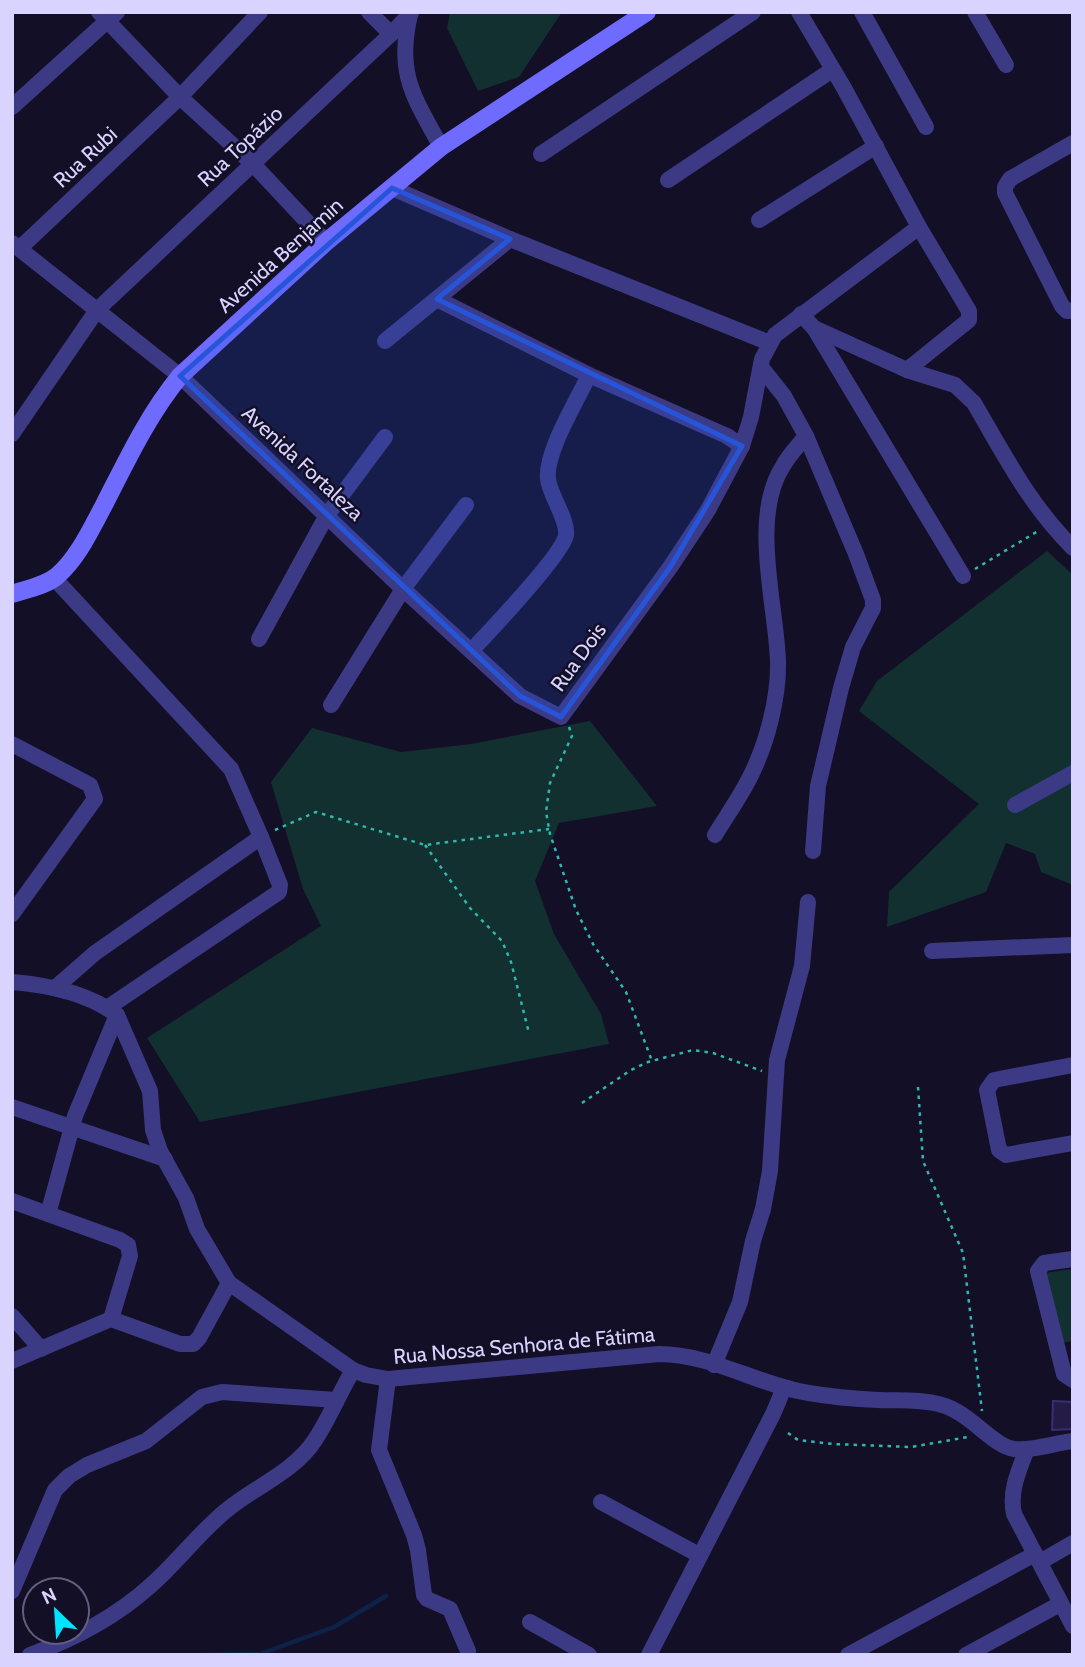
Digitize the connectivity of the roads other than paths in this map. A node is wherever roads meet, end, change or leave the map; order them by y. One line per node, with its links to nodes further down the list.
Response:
1 (260, 12): 13 (street, Rua Rubi)
2 (369, 12): 10 (street)
3 (648, 12): 18 (street, Avenida Benjamin)
4 (753, 12): 19 (street)
5 (799, 12): 12 (street)
6 (862, 12): 15 (street)
7 (975, 12): 11 (street)
8 (411, 13): 10 (street, Rua Topázio); 18 (street)
9 (108, 15): 13 (street); 14 (street)
10 (391, 34): 20 (street, Rua Topázio)
11 (1006, 65)
12 (832, 70): 17 (street); 21 (street)
13 (180, 97): 20 (street); 27 (street, Rua Rubi)
14 (12, 107)
15 (926, 127)
16 (1073, 142): 29 (street)
17 (876, 146): 23 (street); 24 (street)
18 (442, 147): 22 (street, Avenida Benjamin)
19 (541, 154)
20 (252, 163): 26 (street); 30 (street, Rua Topázio)
21 (668, 180)
22 (392, 187): 25 (street); 26 (street, Avenida Benjamin)
23 (759, 220)
24 (919, 227): 31 (street); 36 (street)
25 (510, 239): 28 (street); 34 (street)
26 (327, 242): 38 (street, Avenida Benjamin)
27 (16, 246): 30 (street, Avenida Fortaleza)
28 (437, 299): 33 (street); 37 (street)
29 (1067, 308)
30 (97, 310): 38 (street, Avenida Fortaleza); 39 (street, Rua Topázio)
31 (801, 314): 32 (street); 34 (street)
32 (814, 328): 36 (street); 46 (street)
33 (385, 341)
34 (769, 343): 35 (street, Rua Dois)
35 (761, 367): 40 (street); 42 (street, Rua Dois)
36 (907, 370): 45 (street)
37 (589, 375): 42 (street); 51 (street)
38 (180, 376): 44 (street, Avenida Fortaleza); 47 (street, Avenida Benjamin)
39 (12, 434)
40 (806, 436): 57 (street); 59 (street)
41 (385, 437): 44 (street)
42 (742, 446): 53 (street, Rua Dois)
43 (466, 505): 48 (street)
44 (327, 515): 48 (street, Avenida Fortaleza); 50 (street)
45 (1073, 548)
46 (963, 576)
47 (54, 578): 49 (street, Avenida Benjamin); 58 (street)
48 (403, 589): 51 (street, Avenida Fortaleza); 52 (street)
49 (12, 594)
50 (259, 639)
51 (471, 651): 53 (street, Avenida Fortaleza)
52 (331, 705)
53 (561, 716)
54 (12, 744): 61 (street)
55 (1073, 773): 56 (street)
56 (1015, 805)
57 (715, 835)
58 (261, 837): 65 (street); 66 (street)
59 (813, 851)
60 (808, 902): 80 (street)
61 (12, 914)
62 (1073, 945): 63 (street)
63 (932, 951)
64 (12, 982): 65 (street)
65 (55, 988): 66 (street)
66 (112, 1012): 69 (street); 71 (street, Rua Nossa Senhora de Fátima)
67 (1073, 1065): 70 (street)
68 (12, 1107): 69 (street)
69 (72, 1127): 71 (street); 73 (street)
70 (1073, 1143)
71 (164, 1158): 75 (street, Rua Nossa Senhora de Fátima)
72 (12, 1201): 73 (street)
73 (48, 1214): 77 (street)
74 (1073, 1259): 83 (street)
75 (229, 1283): 77 (street); 81 (street, Rua Nossa Senhora de Fátima)
76 (12, 1315): 78 (street)
77 (111, 1319): 78 (street)
78 (41, 1349): 79 (street)
79 (12, 1362)
80 (714, 1365): 82 (street, Rua Nossa Senhora de Fátima); 84 (street, Rua Nossa Senhora de Fátima)
81 (353, 1370): 82 (street, Rua Nossa Senhora de Fátima); 85 (street)
82 (388, 1379): 96 (street)
83 (1073, 1380)
84 (784, 1388): 87 (street, Rua Nossa Senhora de Fátima); 90 (street)
85 (335, 1400): 92 (street); 97 (street)
86 (1073, 1441): 87 (street)
87 (1027, 1449): 91 (street)
88 (601, 1502): 90 (street)
89 (1073, 1543): 91 (street)
90 (699, 1555): 99 (street)
91 (1037, 1558): 93 (street); 100 (street)
92 (12, 1591)
93 (1060, 1604): 95 (street); 101 (street)
94 (530, 1622): 98 (street)
95 (1073, 1626)
96 (468, 1651)
97 (30, 1655)
98 (589, 1655)
99 (649, 1655)
100 (848, 1655)
101 (966, 1655)

